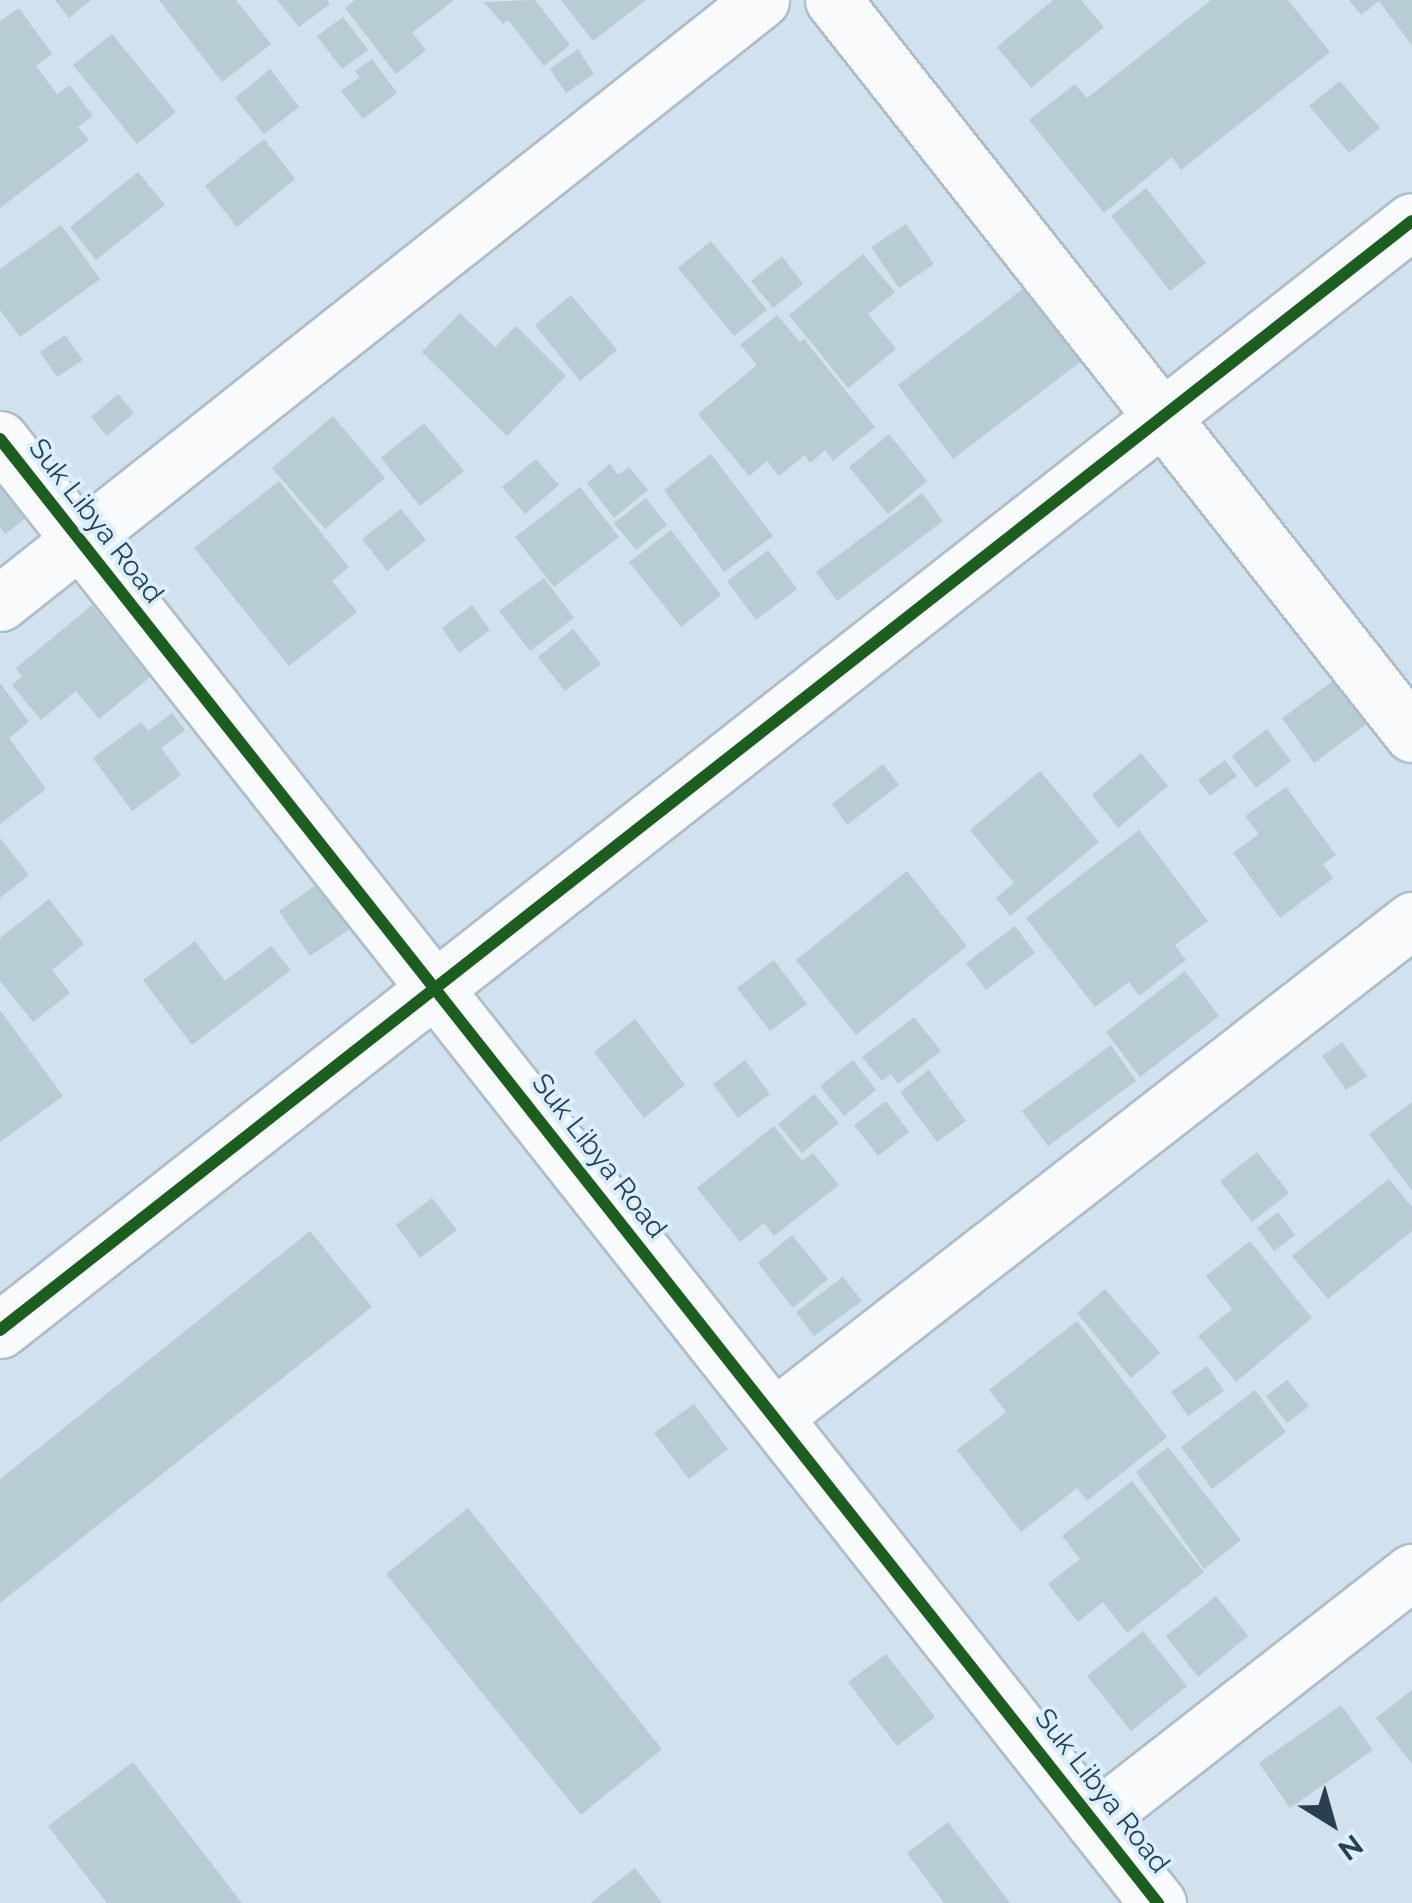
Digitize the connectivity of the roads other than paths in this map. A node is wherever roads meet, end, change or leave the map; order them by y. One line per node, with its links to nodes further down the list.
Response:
1 (761, 0): 6 (street)
2 (833, 0): 4 (street)
3 (1412, 221): 4 (street)
4 (1161, 416): 8 (street); 10 (street)
5 (0, 440): 6 (street, Suk Libya Road)
6 (80, 540): 7 (street); 10 (street, Suk Libya Road)
7 (0, 603)
8 (1412, 734)
9 (1412, 920): 12 (street)
10 (434, 988): 11 (street); 12 (street, Suk Libya Road)
11 (0, 1330)
12 (774, 1418): 14 (street, Suk Libya Road)
13 (1412, 1572): 14 (street)
14 (1093, 1821): 15 (street, Suk Libya Road)
15 (1158, 1903)

